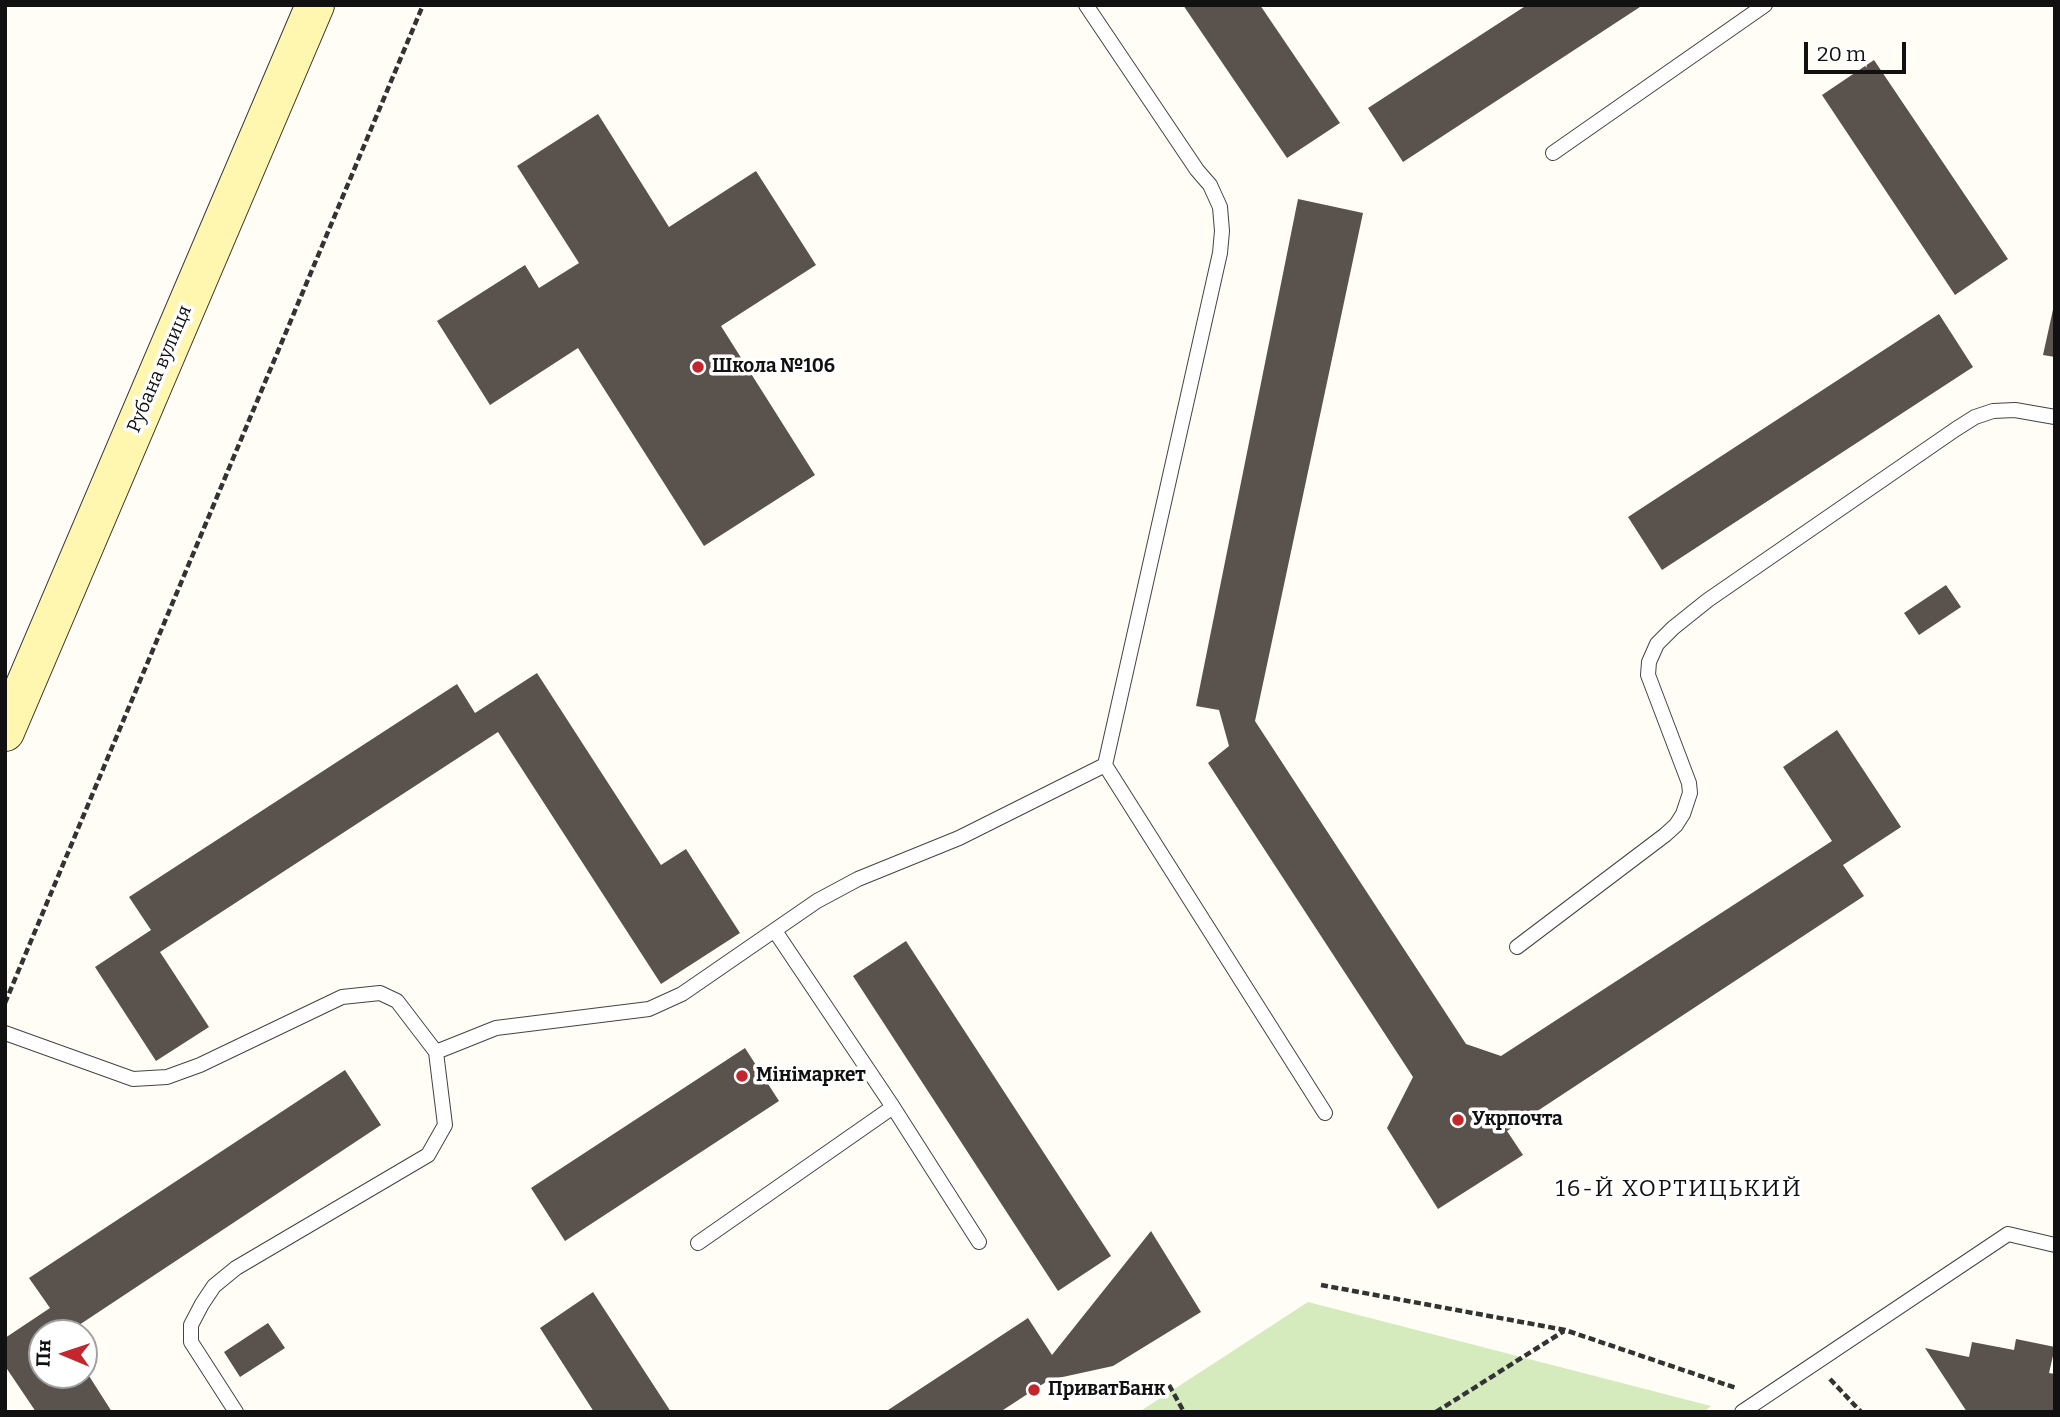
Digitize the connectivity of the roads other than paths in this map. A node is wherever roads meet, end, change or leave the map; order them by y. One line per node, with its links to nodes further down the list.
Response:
1 (315, 5): 6 (street, Рубана вулиця)
2 (1086, 5): 7 (lane)
3 (1765, 5): 4 (lane)
4 (1553, 153)
5 (2055, 417): 9 (lane)
6 (5, 732)
7 (1105, 765): 8 (lane); 13 (lane)
8 (775, 930): 11 (lane); 12 (lane)
9 (1517, 947)
10 (5, 1033): 11 (lane)
11 (436, 1052): 17 (lane)
12 (892, 1107): 14 (lane); 15 (lane)
13 (1325, 1113)
14 (979, 1242)
15 (698, 1243)
16 (2055, 1245): 18 (lane)
17 (236, 1412)
18 (1742, 1412)

